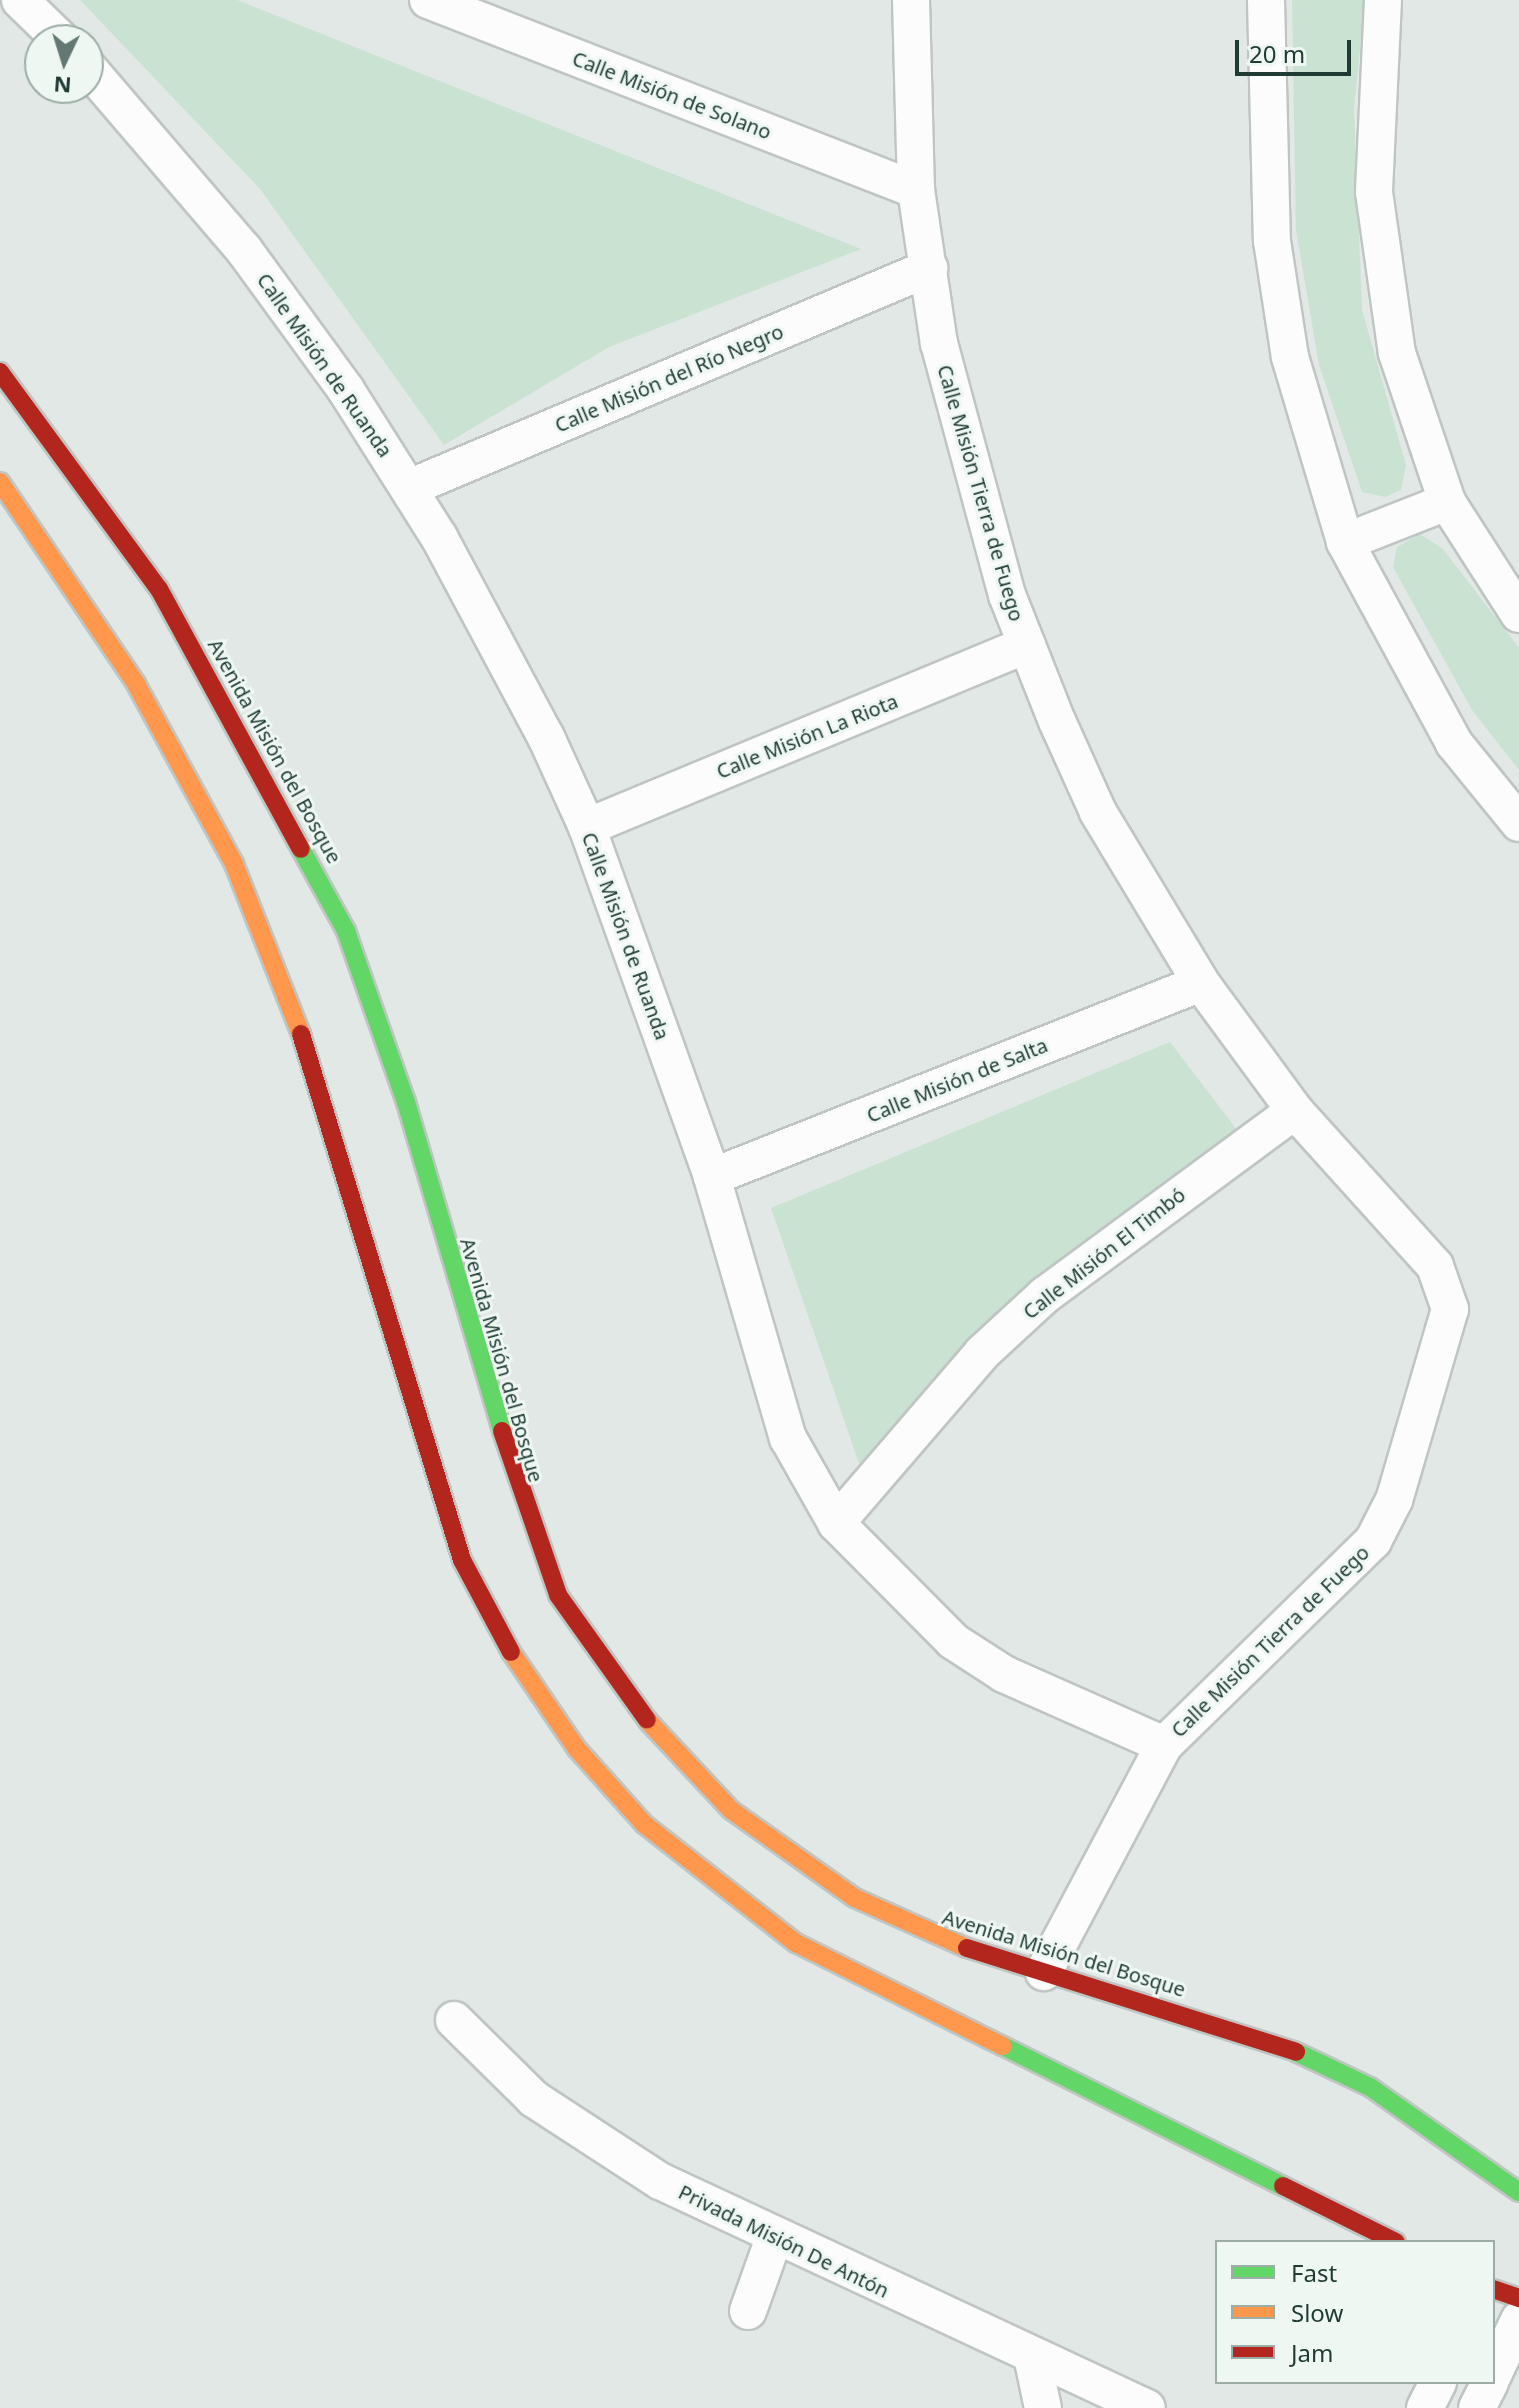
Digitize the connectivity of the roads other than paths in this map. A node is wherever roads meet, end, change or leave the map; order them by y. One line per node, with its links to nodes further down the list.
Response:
1 (20, 0): 6 (street)
2 (428, 0): 8 (street, Calle Misión de Solano)
3 (911, 0): 8 (street, Calle Misión Tierra de Fuego)
4 (1266, 0): 14 (street)
5 (1383, 0): 13 (street)
6 (45, 24)
7 (104, 87): 12 (street, Calle Misión de Ruanda)
8 (916, 190): 9 (street, Calle Misión Tierra de Fuego)
9 (929, 268): 12 (street, Calle Misión del Río Negro); 16 (street, Calle Misión Tierra de Fuego)
10 (0, 372): 24 (main road, Avenida Misión del Bosque)
11 (0, 482): 28 (main road)
12 (409, 488): 18 (street, Calle Misión de Ruanda)
13 (1447, 502): 14 (street); 15 (street)
14 (1345, 542): 17 (street)
15 (1519, 614)
16 (1027, 645): 18 (street, Calle Misión La Riota); 19 (street, Calle Misión Tierra de Fuego)
17 (1519, 823)
18 (587, 827): 21 (street, Calle Misión de Ruanda)
19 (1201, 983): 20 (street, Calle Misión Tierra de Fuego); 21 (street, Calle Misión de Salta)
20 (1295, 1111): 22 (street, Calle Misión El Timbó); 23 (street, Calle Misión Tierra de Fuego)
21 (712, 1177): 22 (street, Calle Misión de Ruanda)
22 (836, 1523): 23 (street, Calle Misión de Ruanda)
23 (1164, 1745): 24 (street, Calle Misión Tierra de Fuego)
24 (1044, 1972): 26 (main road, Avenida Misión del Bosque)
25 (454, 2020): 27 (street, Privada Misión De Antón)
26 (1519, 2192)
27 (774, 2238): 33 (street); 35 (street, Privada Misión De Antón)
28 (1392, 2240)
29 (1519, 2281): 30 (main road)
30 (1495, 2287)
31 (1495, 2288): 32 (main road)
32 (1519, 2298)
33 (748, 2311)
34 (1519, 2320): 36 (street)
35 (1032, 2356): 39 (street); 40 (street, Privada Misión De Antón)
36 (1495, 2371)
37 (1437, 2384): 41 (street)
38 (1489, 2384): 42 (street)
39 (1043, 2408)
40 (1147, 2408)
41 (1425, 2408)
42 (1477, 2408)

